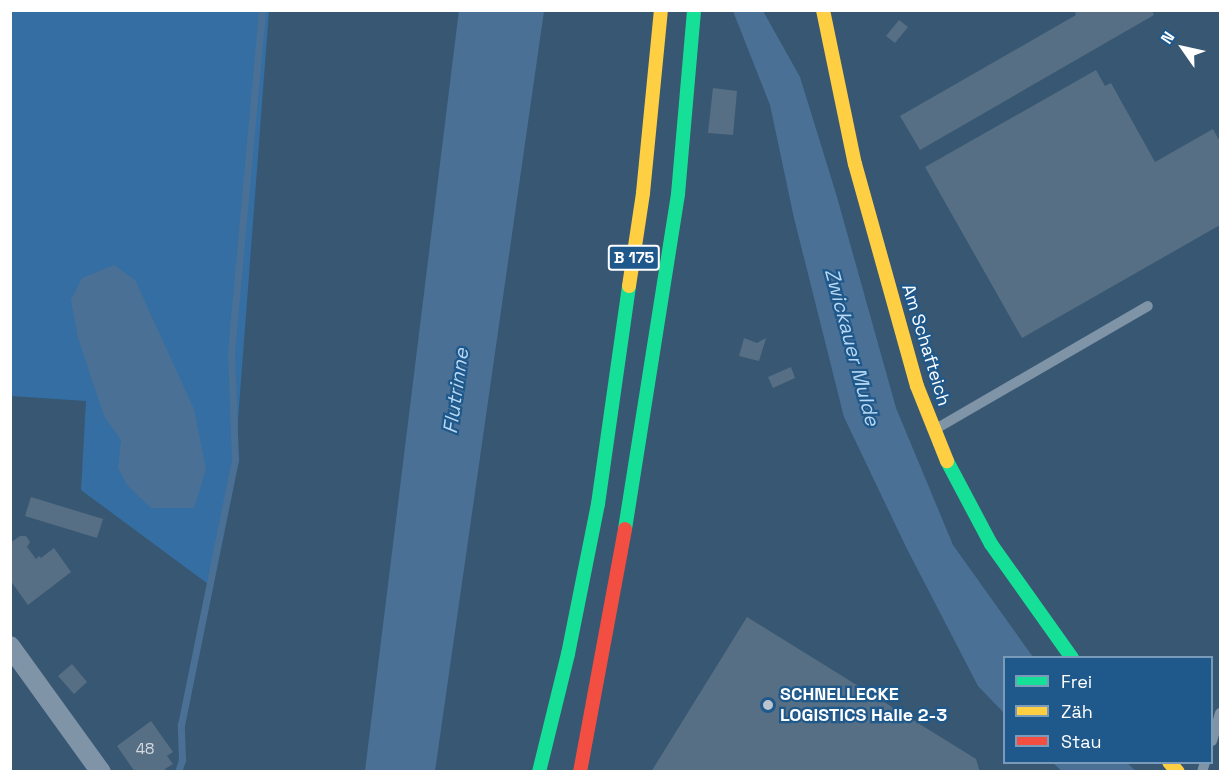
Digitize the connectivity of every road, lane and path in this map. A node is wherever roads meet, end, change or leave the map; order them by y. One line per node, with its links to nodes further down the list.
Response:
1 (661, 10): 11 (main road, B 175)
2 (694, 10): 12 (main road, B 175)
3 (823, 10): 5 (main road, Am Schafteich)
4 (1148, 306): 5 (lane)
5 (934, 430): 7 (main road, Am Schafteich)
6 (10, 646): 10 (street)
7 (1071, 656)
8 (1221, 713): 9 (lane)
9 (1213, 738)
10 (101, 771)
11 (539, 771)
12 (580, 771)

